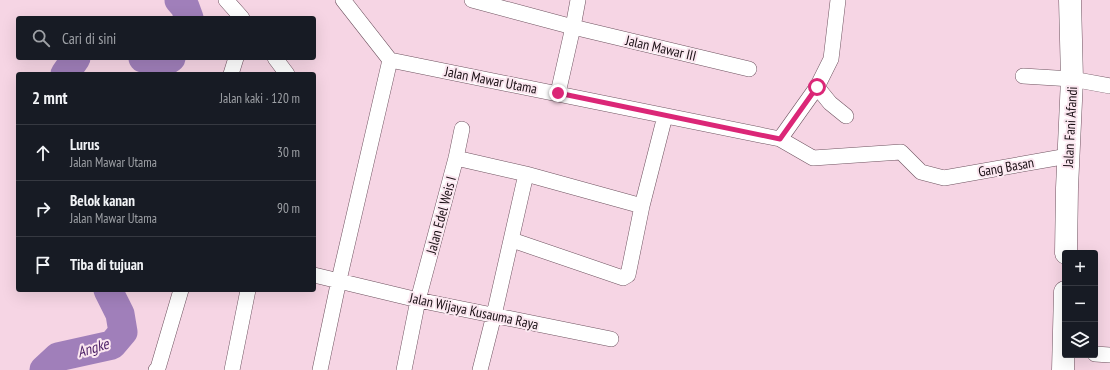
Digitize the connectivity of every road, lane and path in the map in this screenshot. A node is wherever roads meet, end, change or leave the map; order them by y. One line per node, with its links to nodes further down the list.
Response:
1 (226, 0): 7 (street)
2 (342, 0): 11 (street)
3 (472, 0): 8 (street, Jalan Mawar III)
4 (578, 0): 8 (street)
5 (838, 0): 18 (street)
6 (1070, 0): 16 (street, Jalan Fani Afandi)
7 (240, 16)
8 (573, 28): 12 (street, Jalan Mawar III); 19 (street)
9 (235, 60): 13 (street)
10 (277, 60): 14 (street)
11 (390, 60): 19 (street, Jalan Mawar Utama); 32 (street)
12 (749, 69)
13 (232, 72)
14 (286, 72)
15 (1023, 76): 16 (street)
16 (1072, 79): 17 (street); 24 (street, Jalan Fani Afandi)
17 (1110, 86)
18 (817, 87): 21 (street); 23 (street)
19 (558, 93): 20 (street, Jalan Mawar Utama)
20 (665, 116): 23 (street, Jalan Mawar Utama); 28 (street)
21 (846, 116)
22 (462, 129): 25 (street, Jalan Edel Weis I)
23 (780, 139): 27 (street, Jalan Mawar Utama)
24 (1068, 156): 27 (street, Gang Basan); 30 (street, Jalan Fani Afandi)
25 (456, 158): 26 (street); 35 (street, Jalan Edel Weis I)
26 (526, 174): 28 (street); 29 (street)
27 (944, 178)
28 (642, 206): 29 (street)
29 (512, 240): 36 (street)
30 (1066, 250)
31 (316, 274): 32 (street, Jalan Wijaya Kusauma Raya)
32 (339, 280): 35 (street, Jalan Wijaya Kusauma Raya); 42 (street)
33 (180, 292): 40 (street)
34 (248, 292): 41 (street)
35 (418, 300): 36 (street, Jalan Wijaya Kusauma Raya); 43 (street, Jalan Edel Weis I)
36 (494, 315): 37 (street, Jalan Wijaya Kusauma Raya); 44 (street)
37 (611, 340)
38 (1098, 354): 39 (street)
39 (1110, 355)
40 (156, 370)
41 (232, 370)
42 (320, 370)
43 (404, 370)
44 (480, 370)

